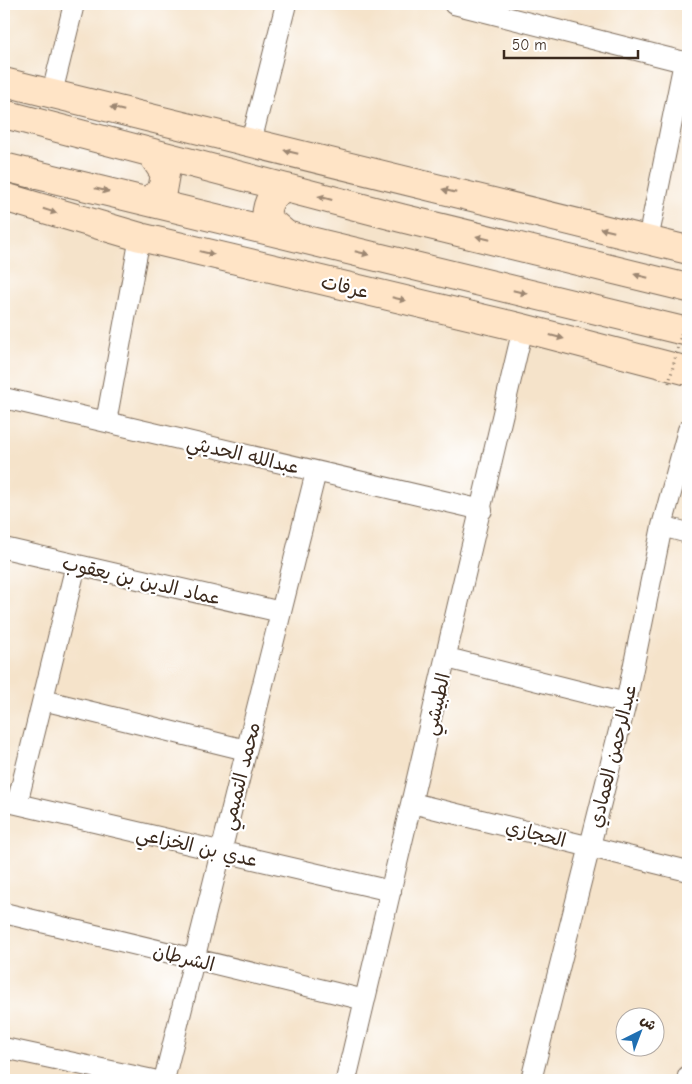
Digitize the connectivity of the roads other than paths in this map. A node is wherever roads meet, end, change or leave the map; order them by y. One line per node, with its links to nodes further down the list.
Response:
1 (74, 4): 6 (street)
2 (286, 4): 8 (street)
3 (465, 5): 4 (street)
4 (686, 63): 16 (street)
5 (4, 82): 6 (street)
6 (52, 94): 8 (street, one-way to 6)
7 (11, 116): 8 (street); 9 (street)
8 (251, 142): 16 (street, one-way to 8)
9 (152, 153): 11 (street); 13 (street)
10 (4, 167): 13 (street, عرفات, one-way to 13)
11 (287, 188): 14 (street); 18 (street, one-way to 11)
12 (4, 197): 15 (street, عرفات, one-way to 15)
13 (148, 201): 14 (street, عرفات)
14 (285, 234): 20 (street, عرفات, one-way to 20)
15 (140, 237): 19 (street, عرفات, one-way to 19); 23 (street)
16 (648, 240): 17 (street)
17 (688, 250)
18 (688, 288)
19 (523, 328): 21 (street, عرفات, one-way to 21); 26 (street, الطبيشي)
20 (688, 332)
21 (679, 377)
22 (4, 398): 23 (street, عبدالله الحديثي)
23 (106, 422): 25 (street, عبدالله الحديثي)
24 (688, 430): 27 (street, عبدالرحمن العمادي)
25 (316, 472): 26 (street, عبدالله الحديثي); 31 (street, محمد التميمي)
26 (482, 510): 32 (street, الطبيشي)
27 (662, 526): 28 (street); 34 (street, عبدالرحمن العمادي)
28 (688, 533)
29 (4, 548): 30 (street, عماد الدين بن يعقوب)
30 (76, 565): 31 (street, عماد الدين بن يعقوب); 33 (street)
31 (280, 612): 35 (street, محمد التميمي)
32 (447, 658): 34 (street); 37 (street, الطبيشي)
33 (43, 700): 35 (street); 36 (street)
34 (626, 703): 38 (street, عبدالرحمن العمادي)
35 (246, 750): 39 (street, محمد التميمي)
36 (11, 802): 39 (street, عدي بن الخزاعي)
37 (412, 802): 38 (street, الحجازي); 41 (street, الطبيشي)
38 (590, 847): 40 (street, الحجازي); 50 (street, عبدالرحمن العمادي)
39 (221, 852): 41 (street, عدي بن الخزاعي); 43 (street, محمد التميمي)
40 (688, 871)
41 (391, 891): 44 (street, الطبيشي)
42 (4, 913): 43 (street, الشرطان)
43 (194, 960): 44 (street, الشرطان); 48 (street, محمد التميمي)
44 (365, 1000): 49 (street, الطبيشي)
45 (4, 1048): 47 (street)
46 (688, 1076): 51 (street)
47 (154, 1080)
48 (164, 1080)
49 (346, 1080)
50 (531, 1080)
51 (687, 1080)

